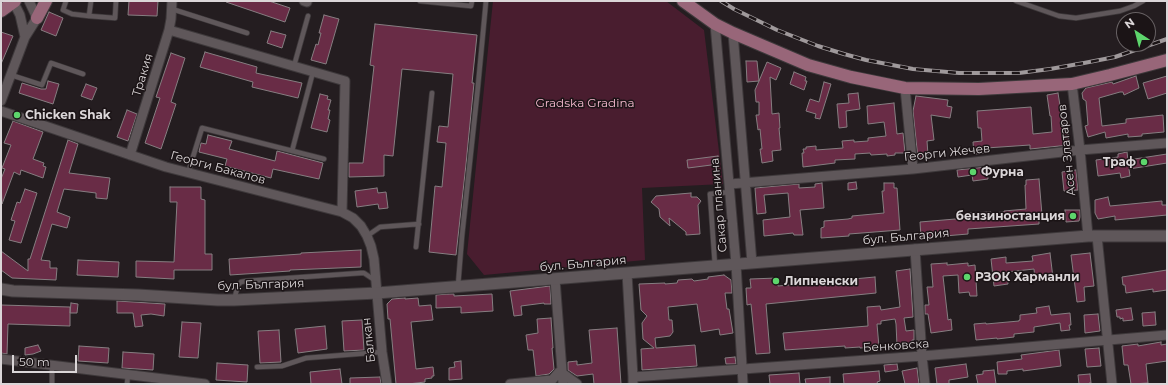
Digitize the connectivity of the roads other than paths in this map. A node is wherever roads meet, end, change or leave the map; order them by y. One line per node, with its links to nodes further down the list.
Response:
1 (14, 1): 14 (main road); 22 (street)
2 (29, 1): 17 (street)
3 (46, 1): 17 (main road)
4 (66, 1): 15 (lane)
5 (91, 1): 15 (lane)
6 (116, 1): 15 (lane)
7 (420, 1): 8 (lane)
8 (472, 1)
9 (486, 1): 55 (lane)
10 (683, 1): 18 (main road)
11 (1016, 1): 12 (lane)
12 (1143, 1)
13 (172, 5): 19 (street, Тракия); 20 (lane)
14 (1, 11)
15 (90, 16)
16 (308, 16): 24 (lane)
17 (37, 18): 22 (street)
18 (715, 24): 21 (main road); 41 (street, Сакар планина)
19 (169, 30): 24 (street); 36 (street, Тракия)
20 (247, 33)
21 (733, 33): 29 (main road); 40 (street)
22 (25, 37): 27 (street)
23 (1167, 60): 28 (main road)
24 (294, 66): 25 (street)
25 (313, 72): 35 (lane); 42 (street)
26 (83, 74): 27 (lane)
27 (11, 75): 31 (street)
28 (1072, 84): 29 (main road); 34 (street, Асен Златаров)
29 (905, 88): 38 (street)
30 (432, 93): 43 (lane)
31 (1, 101)
32 (1, 111): 36 (street, Георги Бакалов)
33 (1167, 143): 34 (street, Георги Жечев)
34 (1080, 150): 38 (street, Георги Жечев); 45 (street, Асен Златаров)
35 (292, 151): 37 (lane); 39 (lane)
36 (130, 155): 39 (street, Георги Бакалов)
37 (324, 159)
38 (913, 169): 40 (street, Георги Жечев)
39 (188, 173): 42 (street, Георги Бакалов)
40 (744, 183): 41 (street, Георги Жечев); 49 (street)
41 (730, 188): 50 (street, Сакар планина); 51 (lane)
42 (342, 212): 44 (street, Георги Бакалов)
43 (418, 224): 44 (lane); 47 (lane)
44 (367, 236): 54 (street, Георги Бакалов)
45 (1093, 236): 46 (street, бул. България); 48 (street, бул. България); 60 (street, Асен Златаров)
46 (1167, 236)
47 (416, 247)
48 (915, 249): 49 (street, бул. България); 62 (street)
49 (752, 263): 50 (street, бул. България)
50 (736, 264): 51 (street, бул. България); 66 (street, Сакар планина)
51 (715, 266): 52 (street, бул. България)
52 (627, 273): 53 (street, бул. България); 69 (street)
53 (555, 279): 55 (street, бул. България); 67 (street)
54 (376, 281): 57 (street, Георги Бакалов); 58 (lane)
55 (458, 286): 57 (street, бул. България)
56 (1, 289): 58 (street, бул. България)
57 (377, 293): 58 (street, бул. България); 61 (street, Балкан)
58 (234, 300)
59 (1167, 335): 60 (street, Бенковска)
60 (1108, 340): 62 (street, Бенковска); 79 (street, Асен Златаров)
61 (382, 352): 65 (lane); 73 (street, Балкан)
62 (922, 356): 66 (street, Бенковска); 78 (street)
63 (1, 359): 64 (street)
64 (52, 365): 68 (street); 71 (lane)
65 (257, 367)
66 (742, 368): 69 (street, Бенковска); 77 (street, Сакар планина)
67 (562, 373): 74 (street); 75 (street); 76 (street)
68 (128, 379): 70 (street)
69 (633, 380)
70 (187, 383): 72 (street)
71 (52, 384)
72 (205, 384)
73 (387, 384)
74 (510, 384)
75 (563, 384)
76 (577, 384)
77 (743, 384)
78 (925, 384)
79 (1112, 384)

